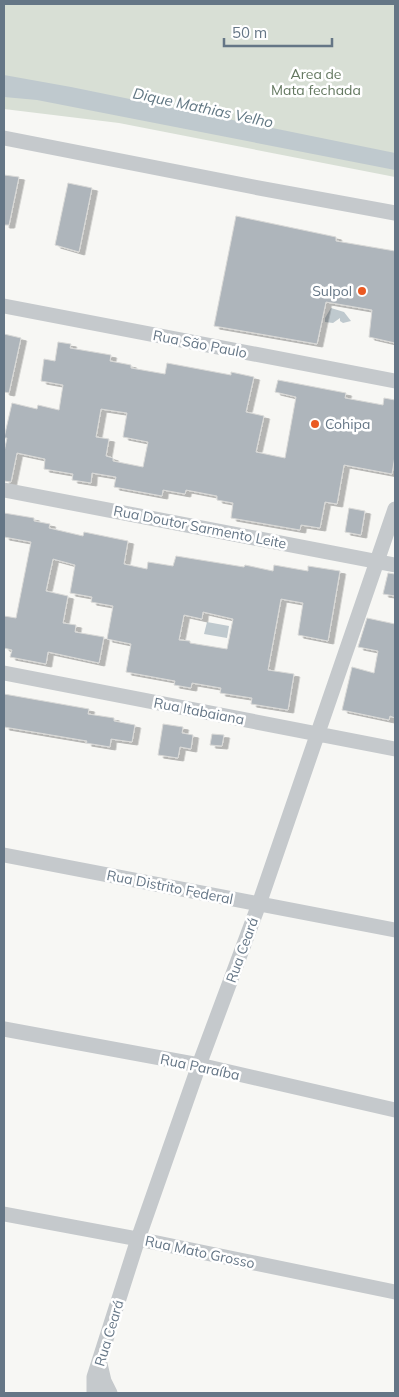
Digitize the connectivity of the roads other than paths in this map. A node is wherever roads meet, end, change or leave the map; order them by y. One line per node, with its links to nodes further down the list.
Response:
1 (4, 138): 2 (street)
2 (395, 213)
3 (4, 306): 4 (street, Rua São Paulo)
4 (395, 382)
5 (4, 490): 7 (street, Rua Doutor Sarmento Leite)
6 (395, 509): 7 (street, Rua Ceará)
7 (378, 562): 8 (street, Rua Doutor Sarmento Leite); 10 (street, Rua Ceará)
8 (395, 565)
9 (4, 673): 10 (street, Rua Itabaiana)
10 (317, 734): 11 (street, Rua Itabaiana); 13 (street, Rua Ceará)
11 (395, 749)
12 (4, 855): 13 (street, Rua Distrito Federal)
13 (259, 904): 14 (street, Rua Distrito Federal); 16 (street, Rua Ceará)
14 (395, 930)
15 (4, 1029): 16 (street, Rua Paraíba)
16 (199, 1065): 17 (street, Rua Paraíba); 19 (street, Rua Ceará)
17 (395, 1110)
18 (4, 1214): 19 (street, Rua Mato Grosso)
19 (138, 1239): 20 (street, Rua Mato Grosso); 21 (street, Rua Ceará)
20 (395, 1292)
21 (99, 1363): 22 (street, Rua Ceará); 23 (street)
22 (94, 1393)
23 (110, 1393)

